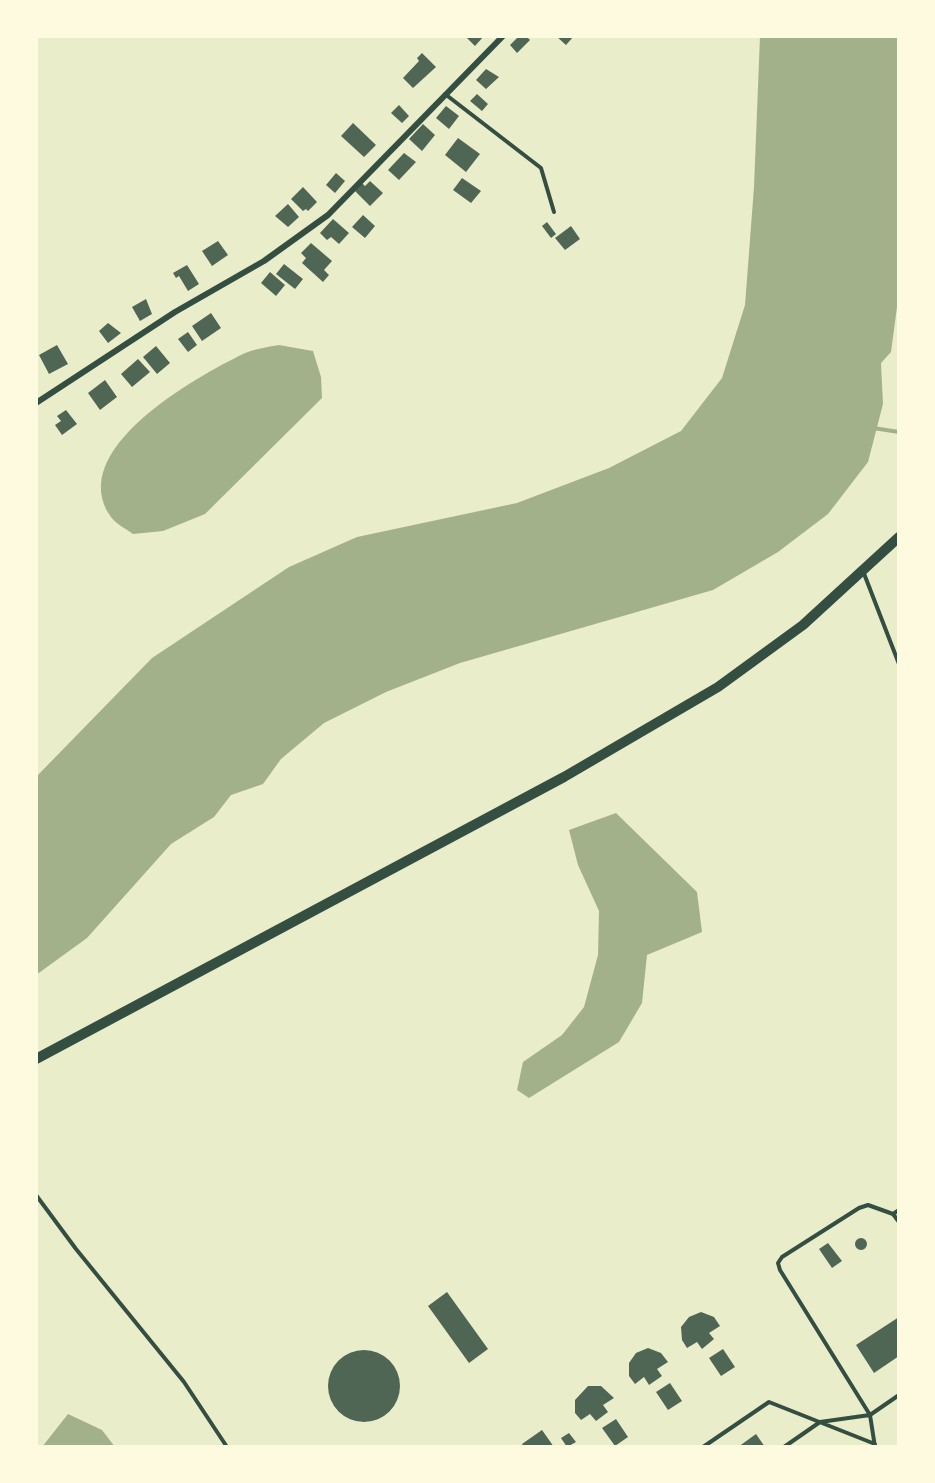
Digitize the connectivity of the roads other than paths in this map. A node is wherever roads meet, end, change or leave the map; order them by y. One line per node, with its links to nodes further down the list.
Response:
1 (503, 36): 2 (street)
2 (445, 94): 3 (lane); 4 (street)
3 (554, 212)
4 (36, 403)
5 (899, 537): 6 (main road)
6 (863, 571): 7 (lane); 8 (main road)
7 (899, 664)
8 (36, 1059)
9 (36, 1195): 17 (lane)
10 (899, 1210): 11 (lane)
11 (894, 1214): 12 (lane); 14 (lane)
12 (899, 1222)
13 (899, 1395): 14 (lane)
14 (870, 1415): 15 (lane); 16 (lane)
15 (820, 1422): 16 (lane); 18 (lane); 19 (lane)
16 (875, 1446)
17 (227, 1447)
18 (703, 1447)
19 (784, 1447)

